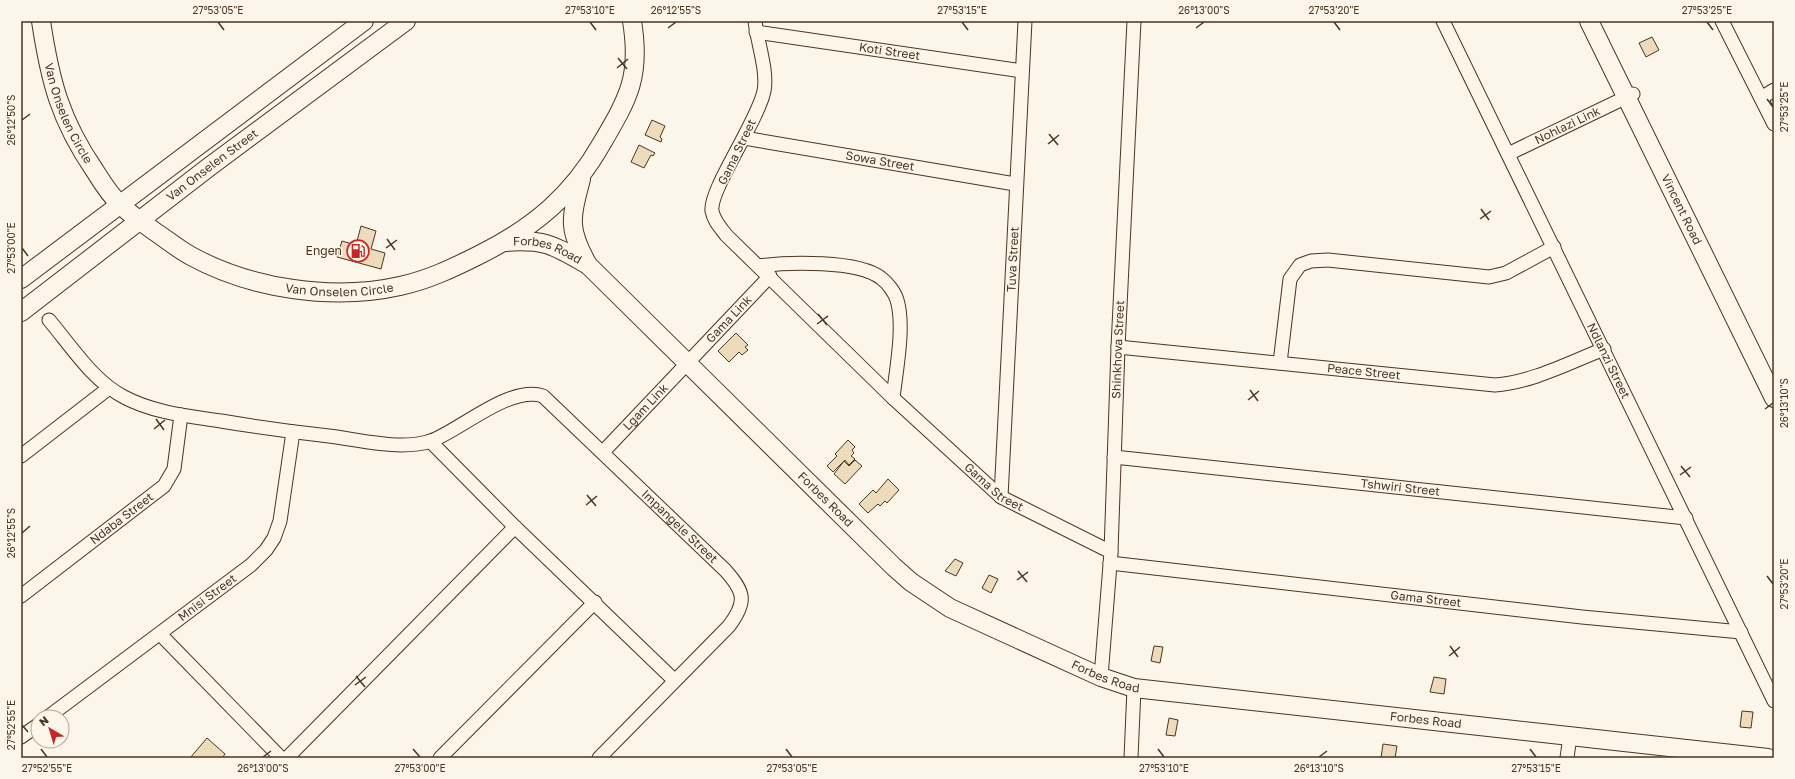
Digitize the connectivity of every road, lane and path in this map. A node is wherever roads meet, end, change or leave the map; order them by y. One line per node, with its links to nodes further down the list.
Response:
1 (41, 21): 21 (street, Van Onselen Circle)
2 (364, 21): 21 (street)
3 (406, 21): 22 (street, Van Onselen Street)
4 (632, 21): 19 (street, Van Onselen Circle)
5 (1025, 21): 12 (street, Tuva Street)
6 (1134, 21): 31 (street, Shinkhova Street)
7 (1443, 21): 18 (street, Ndlanzi Street)
8 (1589, 21): 14 (street, Vincent Road)
9 (1597, 21): 14 (street, Vincent Road)
10 (1722, 21): 15 (street)
11 (756, 26): 12 (street, Koti Street); 17 (street, Gama Street)
12 (1022, 71): 20 (street, Tuva Street)
13 (1774, 90): 15 (street)
14 (1630, 96): 18 (street, Nohlazi Link); 35 (street, Vincent Road); 38 (street, Vincent Road)
15 (1761, 98): 16 (street)
16 (1774, 124)
17 (744, 138): 20 (street, Sowa Street); 26 (street, Gama Street)
18 (1508, 154): 24 (street, Ndlanzi Street)
19 (582, 174): 23 (street, Van Onselen Circle); 25 (street, Forbes Road)
20 (1015, 184): 45 (street, Tuva Street)
21 (120, 204): 22 (street, Van Onselen Circle); 28 (street)
22 (141, 221): 23 (street, Van Onselen Circle); 29 (street, Van Onselen Street)
23 (504, 242): 25 (street, Forbes Road)
24 (1554, 247): 32 (street, Ndlanzi Street); 34 (street)
25 (588, 265): 33 (street, Forbes Road)
26 (759, 266): 27 (street, Gama Street); 37 (street)
27 (770, 276): 33 (street, Gama Link); 37 (street, Gama Street)
28 (21, 279)
29 (21, 312)
30 (49, 320): 36 (street)
31 (1118, 347): 34 (street, Peace Street); 44 (street, Shinkhova Street)
32 (1604, 349): 34 (street, Peace Street); 46 (street, Ndlanzi Street)
33 (688, 362): 42 (street, Lgam Link); 53 (street, Forbes Road)
34 (1280, 363)
35 (1774, 383)
36 (109, 388): 39 (street); 43 (street)
37 (893, 398): 45 (street, Gama Street)
38 (1774, 398)
39 (181, 415): 40 (street); 49 (street, Ndaba Street)
40 (293, 432): 41 (street); 52 (street, Mnisi Street)
41 (430, 441): 42 (street, Impangele Street); 47 (street)
42 (603, 452): 54 (street, Impangele Street)
43 (21, 456)
44 (1114, 457): 46 (street, Tshwiri Street); 48 (street, Shinkhova Street)
45 (1001, 497): 48 (street, Gama Street)
46 (1686, 518): 51 (street, Ndlanzi Street)
47 (516, 527): 50 (street); 62 (street)
48 (1111, 557): 51 (street, Gama Street); 53 (street, Shinkhova Street)
49 (21, 596)
50 (595, 602): 54 (street); 63 (street)
51 (1741, 632): 56 (street, Ndlanzi Street)
52 (160, 634): 57 (street, Mnisi Street); 61 (street)
53 (1102, 677): 55 (street, Forbes Road)
54 (674, 680): 64 (street, Impangele Street)
55 (1134, 688): 59 (street, Forbes Road); 65 (street)
56 (1774, 701)
57 (59, 709)
58 (30, 731): 60 (street)
59 (1570, 736): 66 (street); 67 (street, Forbes Road)
60 (21, 737)
61 (281, 758)
62 (287, 758)
63 (440, 758)
64 (599, 758)
65 (1131, 758)
66 (1568, 758)
67 (1768, 758)

